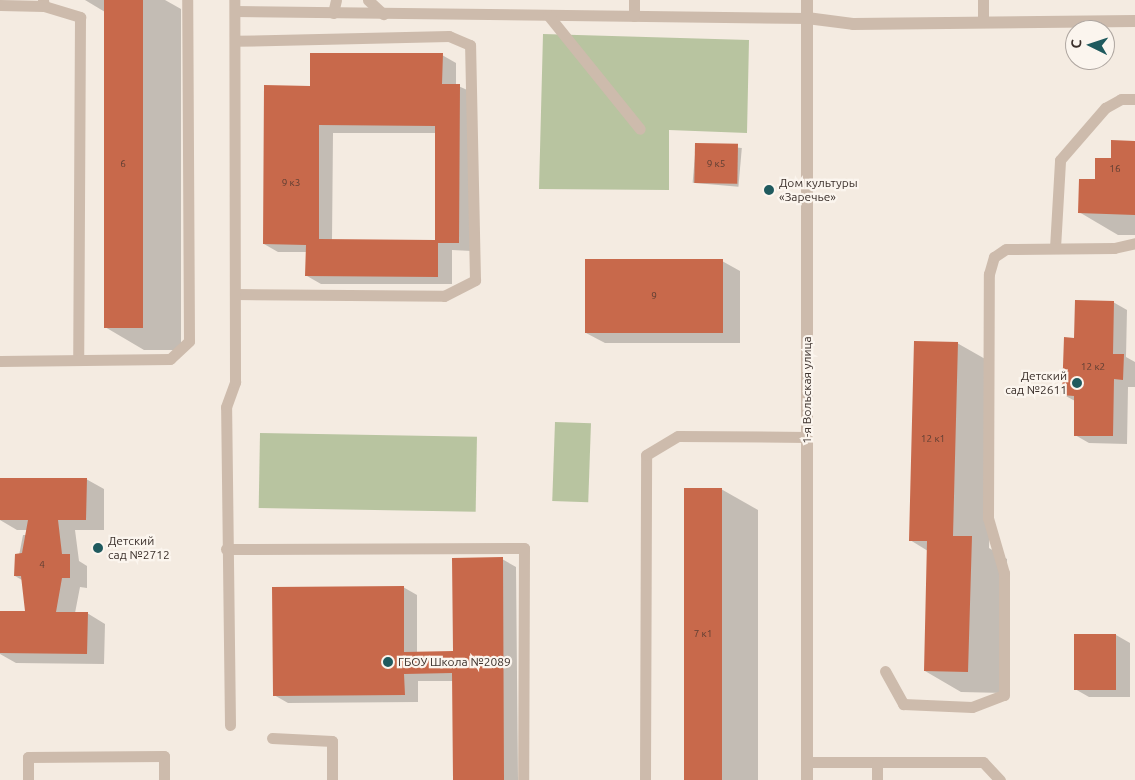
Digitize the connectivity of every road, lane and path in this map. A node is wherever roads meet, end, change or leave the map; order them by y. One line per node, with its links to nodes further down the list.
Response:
1 (187, 0): 23 (lane)
2 (336, 0): 10 (lane)
3 (368, 0): 11 (lane)
4 (634, 0): 13 (lane)
5 (807, 0): 14 (street, 1-я Вольская улица)
6 (983, 0): 15 (lane)
7 (44, 3): 8 (lane); 23 (lane)
8 (0, 5)
9 (234, 5): 10 (lane); 17 (lane)
10 (333, 13): 11 (lane)
11 (383, 14): 12 (lane)
12 (548, 15): 13 (lane); 19 (lane)
13 (634, 16): 14 (lane)
14 (807, 18): 15 (street); 25 (street, 1-я Вольская улица)
15 (983, 21): 16 (street)
16 (1135, 21)
17 (235, 41): 22 (lane); 22 (lane)
18 (1135, 99): 21 (lane)
19 (640, 130)
20 (1135, 243): 21 (lane)
21 (1055, 248): 27 (lane)
22 (235, 294): 26 (lane)
23 (78, 360): 24 (lane)
24 (0, 361)
25 (806, 437): 30 (street, 1-я Вольская улица); 36 (lane)
26 (226, 549): 28 (lane); 35 (lane)
27 (886, 671)
28 (230, 725)
29 (272, 738): 34 (lane)
30 (807, 762): 31 (lane); 37 (street, 1-я Вольская улица)
31 (877, 762): 38 (lane); 39 (lane)
32 (28, 780): 33 (lane)
33 (164, 780)
34 (332, 780)
35 (523, 780)
36 (646, 780)
37 (807, 780)
38 (877, 780)
39 (1000, 780)

